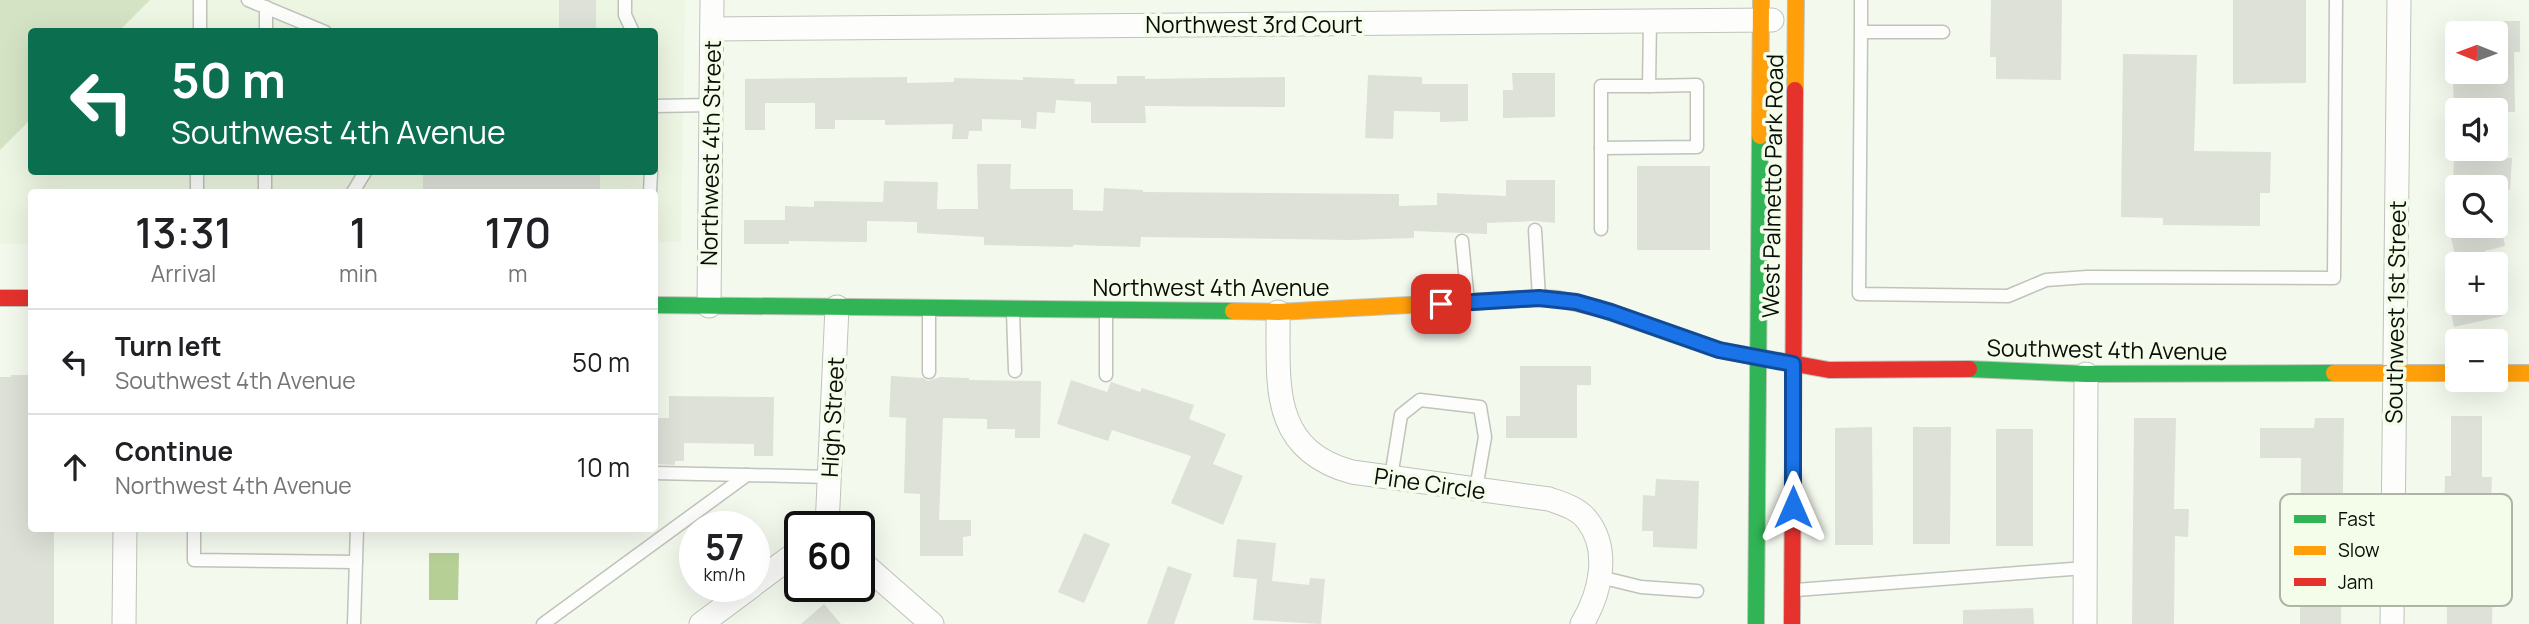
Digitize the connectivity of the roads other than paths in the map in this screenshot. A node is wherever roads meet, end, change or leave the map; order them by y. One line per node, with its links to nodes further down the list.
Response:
1 (200, 0): 12 (lane)
2 (248, 0): 8 (lane)
3 (625, 0): 15 (lane)
4 (712, 0): 16 (street, Northwest 4th Street)
5 (1861, 0): 18 (lane)
6 (2336, 0): 18 (lane)
7 (2399, 0): 41 (street, Southwest 1st Street)
8 (266, 7): 13 (lane); 14 (lane)
9 (1761, 10): 10 (street, Northwest 3rd Court); 11 (street, Northwest 3rd Court); 37 (street, West Palmetto Park Road)
10 (1796, 10): 38 (street, West Palmetto Park Road)
11 (1650, 21): 16 (street, Northwest 3rd Court); 19 (lane)
12 (200, 28)
13 (266, 28)
14 (316, 28)
15 (631, 28)
16 (712, 29): 20 (street, Northwest 4th Street)
17 (1943, 32): 18 (lane)
18 (1861, 33)
19 (1649, 86): 22 (lane); 22 (lane)
20 (710, 105): 21 (lane); 31 (street, Northwest 4th Street)
21 (658, 106)
22 (1601, 148): 23 (lane)
23 (1601, 229)
24 (1535, 230): 28 (lane)
25 (1462, 241): 29 (lane)
26 (0, 298): 27 (street)
27 (28, 298)
28 (1539, 298): 29 (street, Northwest 4th Avenue); 37 (street, Northwest 4th Avenue)
29 (1468, 303): 36 (street, Northwest 4th Avenue)
30 (658, 305): 31 (street, Northwest 4th Avenue)
31 (709, 306): 32 (street, Northwest 4th Avenue)
32 (837, 307): 33 (street, Northwest 4th Avenue); 49 (street, High Street)
33 (929, 308): 34 (street, Northwest 4th Avenue); 40 (lane)
34 (1013, 309): 35 (street, Northwest 4th Avenue); 39 (lane)
35 (1106, 310): 36 (street, Northwest 4th Avenue); 46 (lane)
36 (1278, 312): 50 (street, Pine Circle)
37 (1758, 358): 38 (street, Southwest 4th Avenue); 71 (street, West Palmetto Park Road)
38 (1793, 364): 45 (street, Southwest 4th Avenue); 61 (street, West Palmetto Park Road)
39 (1015, 371)
40 (929, 372)
41 (2395, 373): 42 (street, Southwest 4th Avenue); 45 (street, Southwest 4th Avenue); 52 (street, Southwest 1st Street)
42 (2445, 373)
43 (2508, 373): 44 (street)
44 (2529, 373)
45 (2086, 374): 58 (street)
46 (1106, 375)
47 (658, 473): 48 (lane)
48 (747, 475): 49 (lane); 67 (lane)
49 (829, 477): 53 (street, High Street)
50 (1391, 477): 51 (street, Pine Circle); 51 (lane)
51 (1476, 489): 60 (street, Pine Circle)
52 (2394, 494)
53 (828, 511)
54 (125, 532): 65 (street)
55 (194, 532): 57 (lane)
56 (356, 532): 57 (lane)
57 (356, 562): 66 (lane)
58 (2085, 568): 61 (lane); 73 (street)
59 (875, 574): 69 (street)
60 (1600, 577): 62 (lane); 70 (street, Pine Circle)
61 (1793, 590): 72 (street, West Palmetto Park Road)
62 (1697, 591)
63 (730, 602): 68 (street)
64 (2392, 606): 74 (street, Southwest 1st Street)
65 (124, 624)
66 (354, 624)
67 (543, 624)
68 (701, 624)
69 (932, 624)
70 (1582, 624)
71 (1756, 624)
72 (1792, 624)
73 (2085, 624)
74 (2392, 624)

